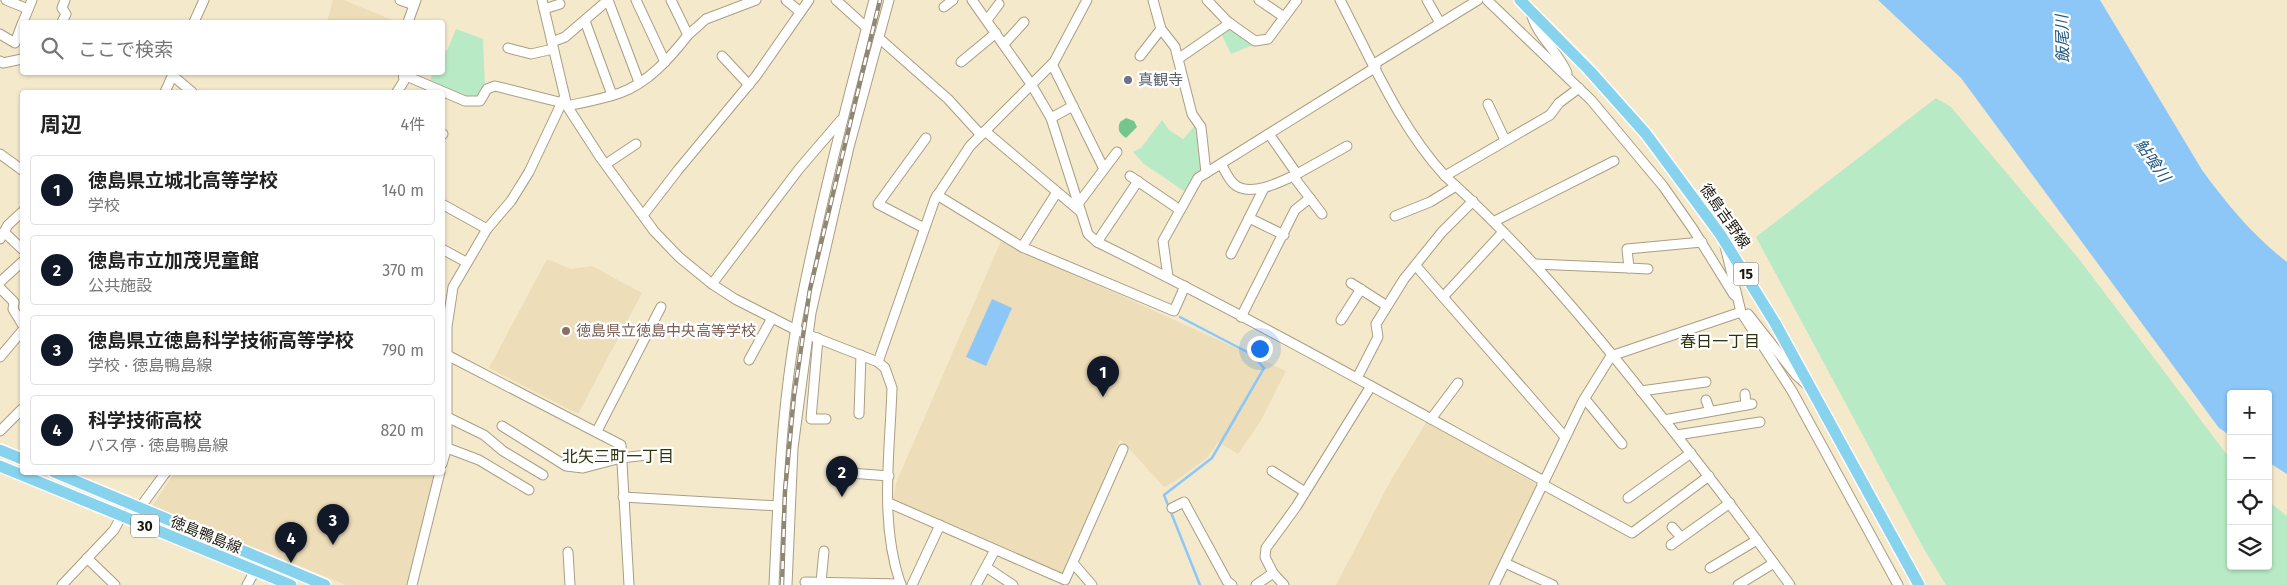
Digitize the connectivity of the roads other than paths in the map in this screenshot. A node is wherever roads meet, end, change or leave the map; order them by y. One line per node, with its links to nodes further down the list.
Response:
1 (6, 0): 28 (street)
2 (65, 0): 37 (street)
3 (204, 0): 38 (street)
4 (400, 0): 26 (street)
5 (608, 0): 41 (street); 69 (street)
6 (636, 0): 59 (street)
7 (671, 0): 50 (street)
8 (756, 0): 27 (street)
9 (786, 0): 33 (street)
10 (809, 0): 33 (street)
11 (836, 0): 45 (street)
12 (874, 0): 45 (street)
13 (889, 0): 51 (street)
14 (954, 0): 32 (street)
15 (972, 0): 40 (street)
16 (1088, 0): 61 (street)
17 (1153, 0): 46 (street)
18 (1207, 0): 43 (street)
19 (1259, 0): 35 (street)
20 (1296, 0): 35 (street)
21 (1340, 0): 63 (street)
22 (1427, 0): 44 (street)
23 (1478, 0): 44 (street)
24 (1487, 0): 68 (street)
25 (1520, 0): 34 (main road, 徳島吉野線 / 15)
26 (415, 2): 39 (street)
27 (745, 2): 50 (street)
28 (30, 4): 36 (street)
29 (543, 4): 30 (street); 53 (street)
30 (560, 4)
31 (999, 4): 40 (street)
32 (944, 7)
33 (800, 11): 71 (street)
34 (1531, 11): 68 (street); 120 (main road, 徳島吉野線 / 15)
35 (1284, 17): 43 (street)
36 (24, 20)
37 (63, 20)
38 (195, 20)
39 (409, 20)
40 (987, 20): 48 (street)
41 (585, 21): 53 (street); 78 (street)
42 (1024, 22): 52 (street)
43 (1230, 23): 58 (street)
44 (1440, 23): 63 (street)
45 (867, 28): 83 (street)
46 (1161, 29): 56 (street); 58 (street)
47 (20, 30): 49 (street)
48 (996, 33): 52 (street); 60 (street)
49 (0, 34)
50 (688, 35): 59 (street)
51 (878, 38): 84 (street); 151 (street)
52 (1004, 44): 70 (street)
53 (552, 46): 54 (street); 79 (street)
54 (508, 48)
55 (722, 56): 71 (street)
56 (1140, 56)
57 (20, 60): 62 (street)
58 (1178, 60): 97 (street)
59 (666, 62): 69 (street)
60 (961, 62)
61 (1052, 64): 70 (street); 81 (street)
62 (1, 65)
63 (1375, 66): 85 (street); 99 (street)
64 (174, 75): 73 (street)
65 (175, 75): 74 (street)
66 (404, 75): 75 (street)
67 (406, 75): 76 (street)
68 (1569, 78): 72 (street)
69 (639, 82): 78 (street)
70 (1031, 84): 82 (street); 84 (street)
71 (748, 86): 109 (street)
72 (1579, 88): 87 (street); 122 (street)
73 (166, 90)
74 (190, 90)
75 (398, 90)
76 (441, 90)
77 (445, 92): 79 (street)
78 (612, 95): 79 (street)
79 (565, 102): 93 (street); 115 (street)
80 (1488, 104): 87 (street)
81 (1073, 106): 82 (street); 96 (street)
82 (1051, 118): 107 (street)
83 (842, 119): 136 (street); 149 (street)
84 (983, 133): 102 (street); 103 (street)
85 (1270, 134): 94 (street); 98 (street)
86 (926, 138): 116 (street)
87 (1504, 140): 99 (street)
88 (636, 144): 93 (street)
89 (1347, 146): 98 (street)
90 (1116, 152): 96 (street)
91 (0, 154): 95 (street)
92 (1614, 161): 114 (street)
93 (606, 164): 109 (street)
94 (1221, 164): 97 (street); 101 (street)
95 (20, 169)
96 (1104, 169): 107 (street)
97 (1206, 173): 108 (street)
98 (1295, 175): 101 (street); 104 (street)
99 (1445, 176): 100 (street)
100 (1456, 186): 105 (street); 112 (street)
101 (1264, 188): 113 (street)
102 (1057, 192): 107 (street); 123 (street)
103 (937, 195): 116 (street); 123 (street)
104 (1310, 198): 110 (street); 119 (street)
105 (1473, 201): 114 (street); 130 (street)
106 (445, 206): 115 (street)
107 (1080, 208): 121 (street)
108 (1180, 210): 121 (street); 133 (street)
109 (644, 214): 136 (street)
110 (1322, 214)
111 (20, 215): 118 (street)
112 (1395, 216)
113 (1249, 218): 119 (street); 126 (street)
114 (1495, 222): 117 (street)
115 (487, 228): 127 (street)
116 (924, 228): 158 (street)
117 (1503, 232): 129 (street); 140 (street)
118 (2, 235): 124 (street)
119 (1284, 235): 145 (street)
120 (1722, 237): 141 (street); 164 (main road, 徳島吉野線 / 15)
121 (1097, 242): 133 (street)
122 (1702, 242): 131 (street); 141 (street)
123 (1022, 247): 137 (street)
124 (20, 248)
125 (445, 251): 127 (street)
126 (1231, 254)
127 (466, 262): 156 (street)
128 (20, 264): 134 (street)
129 (1534, 264): 131 (street); 154 (street)
130 (1416, 266): 140 (street); 142 (street)
131 (1628, 268): 132 (street)
132 (1648, 269)
133 (1168, 277): 137 (street)
134 (0, 282)
135 (1351, 283): 139 (street)
136 (712, 284): 146 (street)
137 (1185, 286): 145 (street)
138 (0, 288): 148 (street)
139 (1361, 290): 142 (street); 147 (street)
140 (1443, 297): 180 (street)
141 (1738, 299): 144 (street)
142 (1387, 306): 159 (street)
143 (661, 307): 178 (street)
144 (1741, 312): 154 (street); 164 (street); 252 (street)
145 (1241, 317): 159 (street)
146 (772, 318): 149 (street); 157 (street)
147 (1341, 320)
148 (20, 321)
149 (796, 330): 151 (street); 208 (street)
150 (20, 333): 155 (street)
151 (808, 334): 152 (street); 240 (street)
152 (818, 338): 153 (street); 172 (street)
153 (861, 355): 158 (street); 170 (street)
154 (1614, 355): 163 (street); 166 (street)
155 (0, 357)
156 (446, 358): 171 (street); 178 (street)
157 (749, 360)
158 (878, 362): 199 (street)
159 (1357, 378): 162 (street)
160 (1706, 382): 163 (street)
161 (1458, 383): 173 (street)
162 (1371, 386): 173 (street); 203 (street)
163 (1642, 391): 174 (street)
164 (1814, 391): 253 (main road, 徳島吉野線 / 15)
165 (1745, 394): 169 (street)
166 (1585, 399): 180 (street); 182 (street)
167 (1706, 400): 169 (street)
168 (20, 411): 177 (street)
169 (1710, 411): 174 (street)
170 (859, 414)
171 (447, 417): 181 (street); 198 (street)
172 (826, 419)
173 (1431, 419): 201 (street)
174 (1664, 420): 179 (street)
175 (1760, 422): 179 (street)
176 (502, 426): 189 (street)
177 (0, 431)
178 (597, 431): 189 (street)
179 (1677, 435): 186 (street)
180 (1566, 437): 201 (street)
181 (445, 438)
182 (1622, 444)
183 (445, 448): 202 (street)
184 (1123, 449): 221 (street)
185 (0, 450): 188 (main road)
186 (1690, 453): 200 (street); 205 (street)
187 (647, 455): 189 (street)
188 (20, 458)
189 (622, 458): 204 (street)
190 (0, 466): 193 (main road, 徳島鴨島線 / 30)
191 (1272, 471): 203 (street)
192 (837, 472): 199 (street)
193 (20, 474)
194 (21, 475): 211 (main road, 徳島鴨島線 / 30)
195 (61, 475): 210 (main road, 徳島鴨島線 / 30)
196 (164, 475): 210 (street)
197 (439, 475): 236 (street)
198 (543, 475)
199 (889, 476): 206 (street)
200 (1709, 476): 201 (street); 207 (street)
201 (1543, 483): 222 (street)
202 (529, 490)
203 (1305, 492): 227 (street)
204 (623, 497): 208 (street); 238 (street)
205 (1628, 498)
206 (889, 503): 212 (street); 230 (street)
207 (1730, 503): 214 (street); 215 (street)
208 (778, 506): 239 (street)
209 (1172, 508): 245 (street)
210 (139, 509): 211 (street); 235 (main road, 徳島鴨島線 / 30)
211 (121, 517): 220 (street); 226 (main road, 徳島鴨島線 / 30)
212 (940, 525): 217 (street); 241 (street)
213 (1672, 527): 214 (street)
214 (1682, 537): 216 (street)
215 (1757, 540): 223 (street); 225 (street)
216 (1671, 545)
217 (995, 550): 221 (street); 224 (street)
218 (824, 551): 229 (street)
219 (568, 552): 237 (street)
220 (87, 558): 231 (street); 232 (street)
221 (1073, 563): 244 (street)
222 (1505, 563): 248 (street); 249 (street)
223 (1774, 563): 250 (street); 251 (street)
224 (986, 566): 242 (street); 243 (street)
225 (1710, 568)
226 (255, 570): 233 (street); 234 (main road, 徳島鴨島線 / 30)
227 (1273, 573): 246 (street); 247 (street)
228 (805, 582): 229 (street)
229 (820, 582): 230 (street)
230 (901, 584)
231 (62, 585)
232 (115, 585)
233 (248, 585)
234 (291, 585)
235 (325, 585)
236 (412, 585)
237 (570, 585)
238 (629, 585)
239 (774, 585)
240 (787, 585)
241 (912, 585)
242 (976, 585)
243 (1013, 585)
244 (1092, 585)
245 (1232, 585)
246 (1256, 585)
247 (1284, 585)
248 (1494, 585)
249 (1553, 585)
250 (1738, 585)
251 (1790, 585)
252 (1898, 585)
253 (1919, 585)

